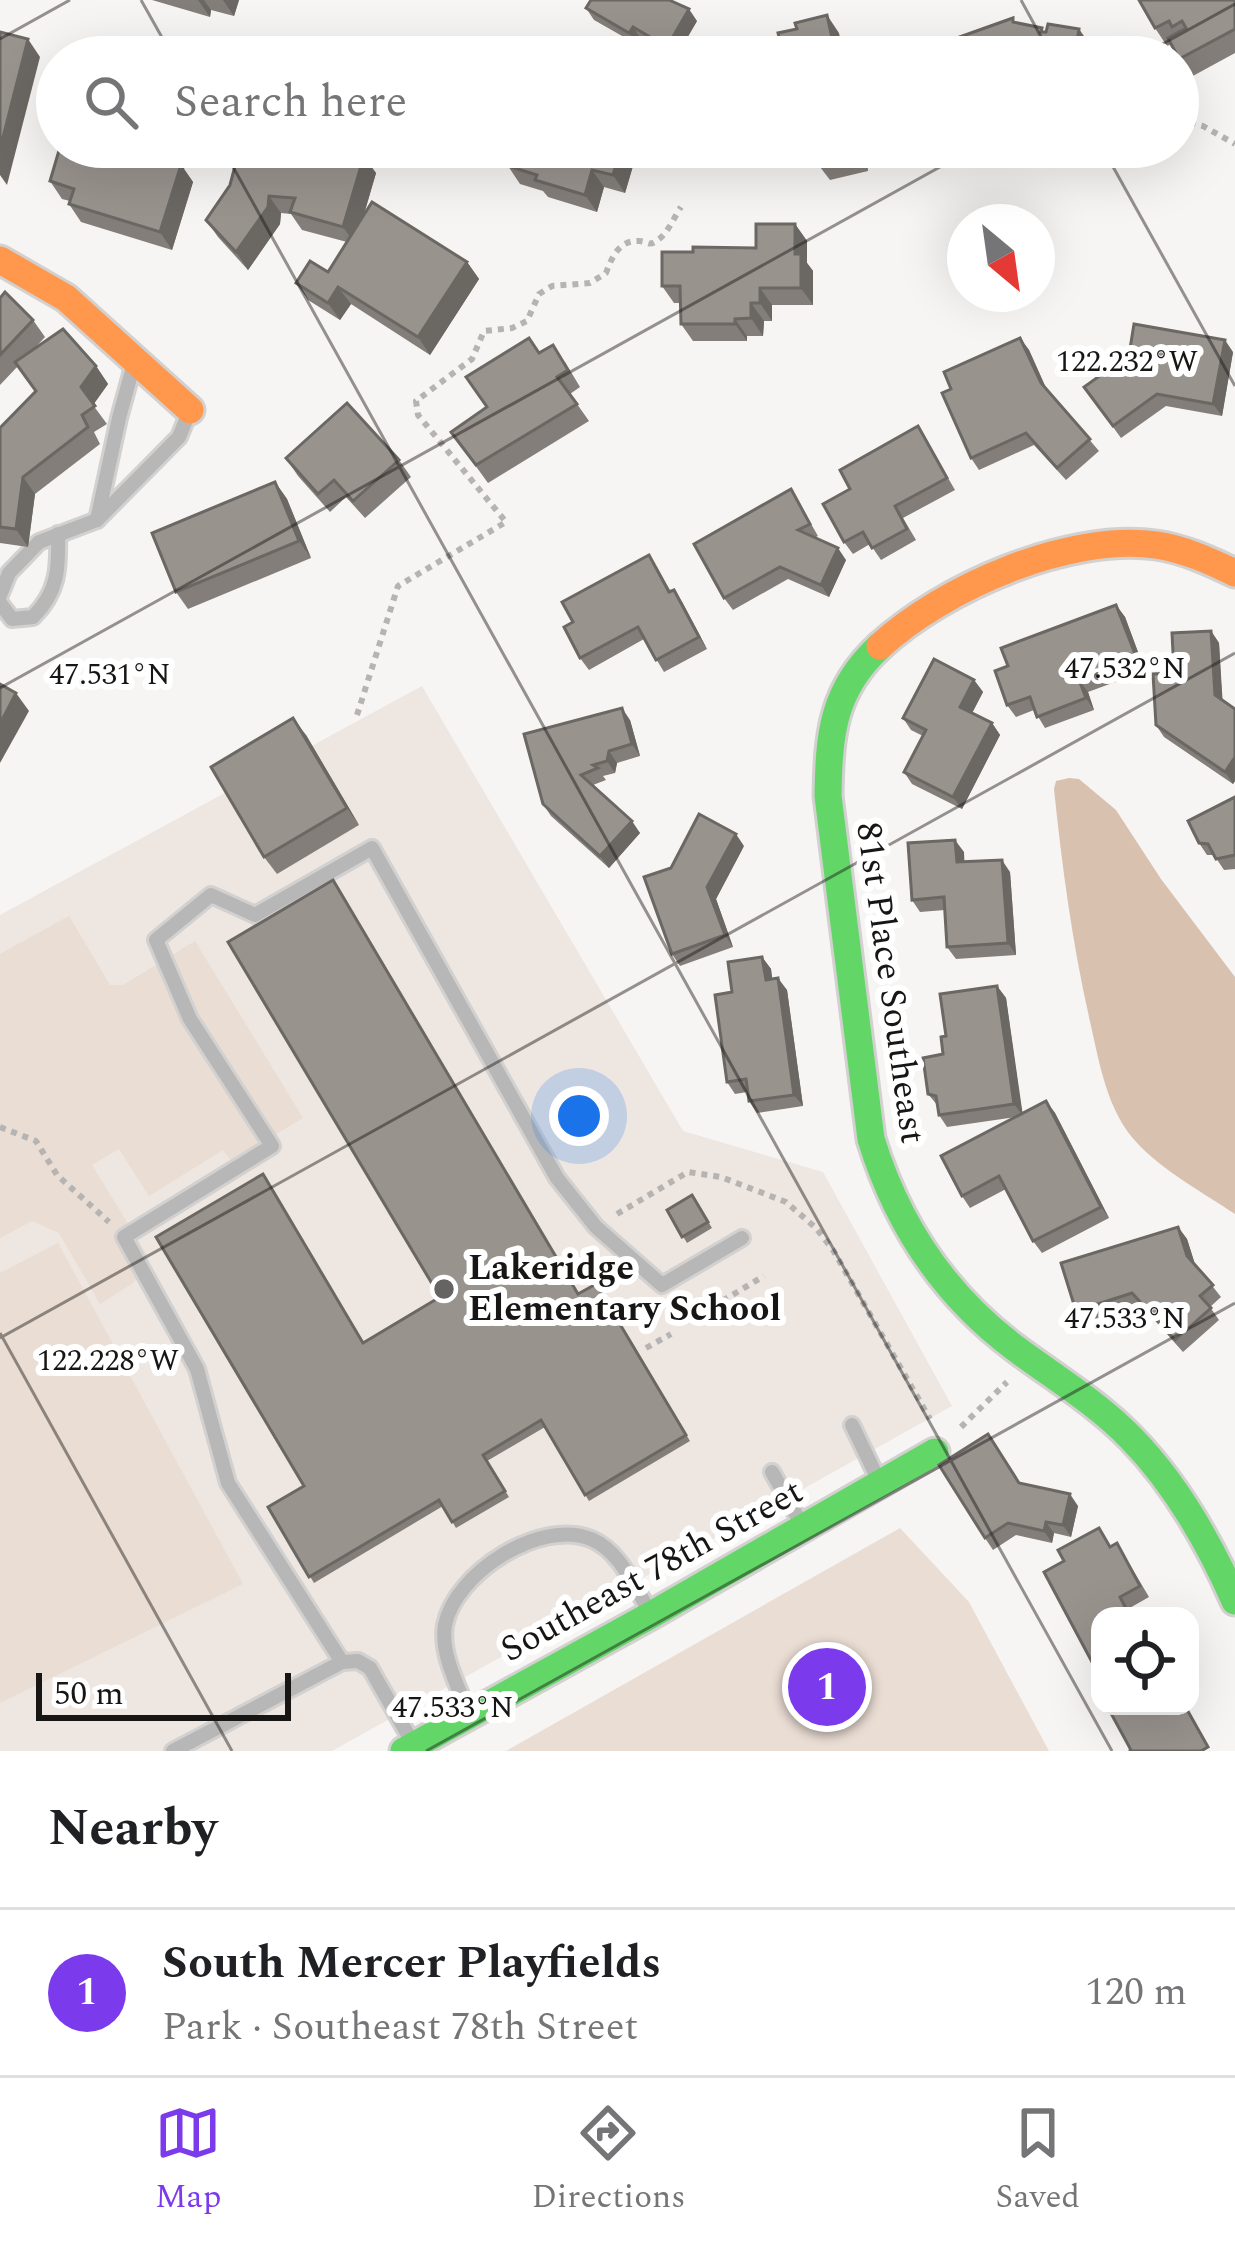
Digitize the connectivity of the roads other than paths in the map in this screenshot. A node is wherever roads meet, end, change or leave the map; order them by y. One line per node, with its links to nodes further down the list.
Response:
1 (0, 260): 2 (street)
2 (135, 362): 3 (street); 4 (lane)
3 (190, 410): 4 (lane)
4 (98, 520): 5 (lane)
5 (58, 534): 7 (lane); 7 (lane)
6 (1235, 573): 14 (street, 81st Place Southeast)
7 (0, 599)
8 (742, 1238): 16 (lane)
9 (852, 1425): 12 (lane)
10 (935, 1452): 12 (street, Southeast 78th Street)
11 (772, 1472): 13 (lane)
12 (880, 1483): 13 (street, Southeast 78th Street)
13 (804, 1528): 15 (street, Southeast 78th Street)
14 (1235, 1600)
15 (651, 1615): 17 (street, Southeast 78th Street); 17 (lane)
16 (342, 1662): 18 (lane); 19 (lane)
17 (469, 1714): 18 (street, Southeast 78th Street)
18 (409, 1748)
19 (173, 1751)

